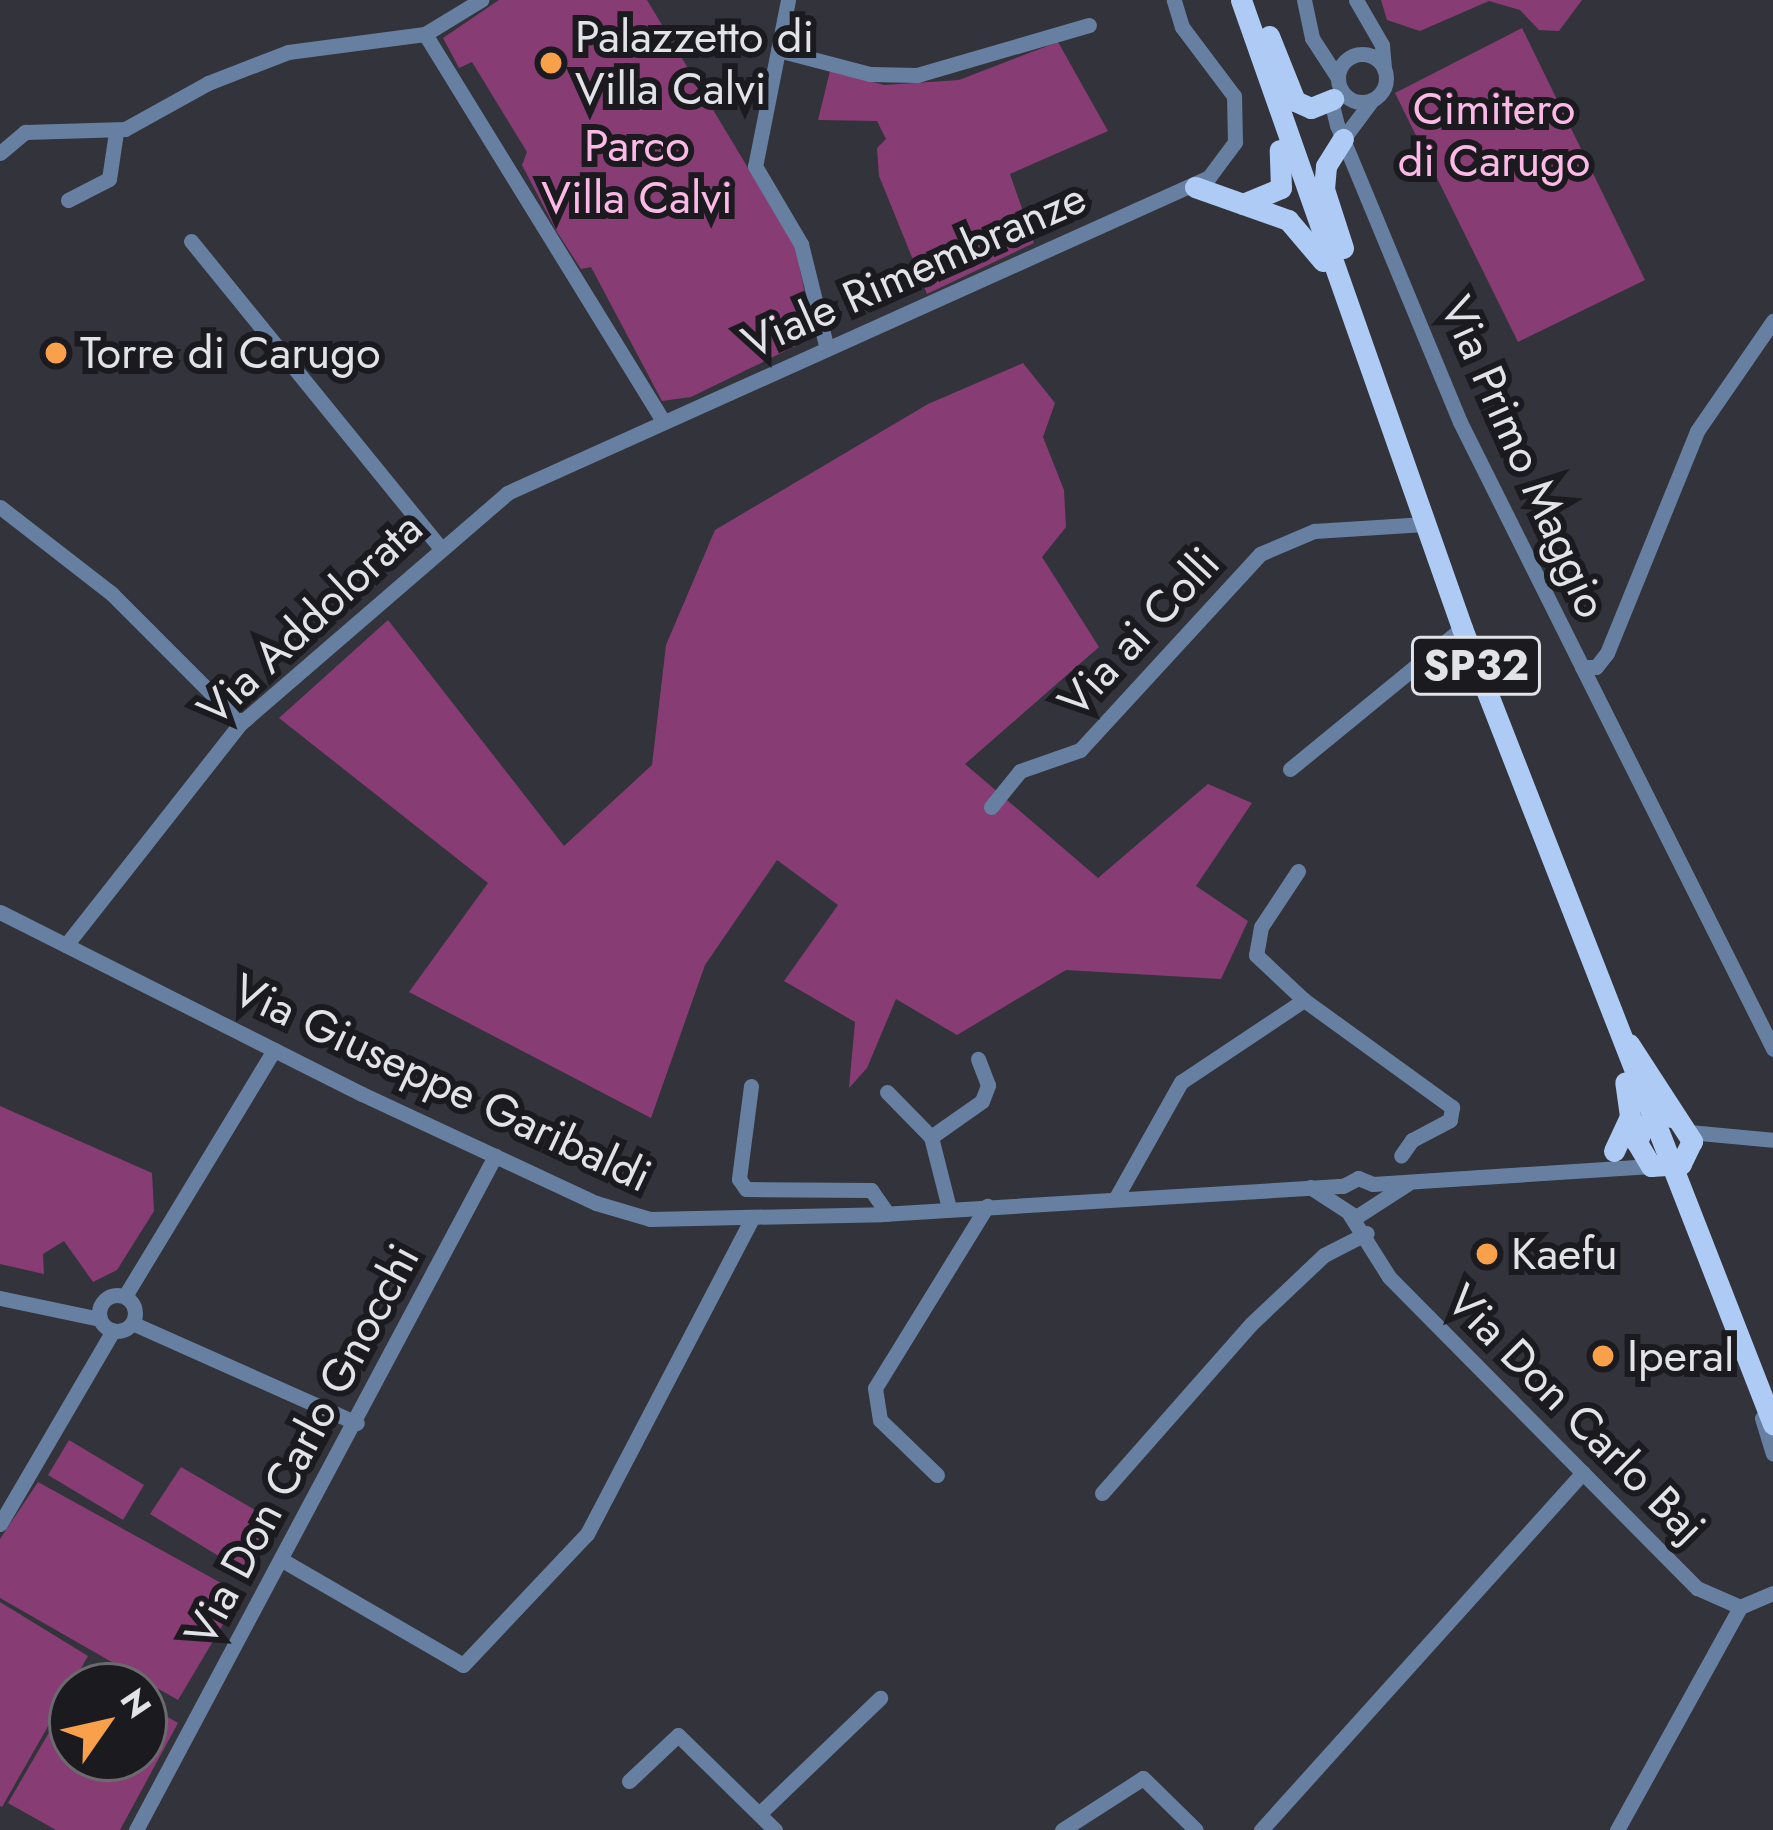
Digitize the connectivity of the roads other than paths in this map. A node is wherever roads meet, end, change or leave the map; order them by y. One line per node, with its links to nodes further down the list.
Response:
1 (481, 0): 9 (street)
2 (788, 0): 10 (street)
3 (1174, 0): 18 (street)
4 (1304, 0): 11 (street)
5 (1356, 0): 7 (street)
6 (1247, 6): 13 (main road); 20 (main road); 22 (main road, SP32)
7 (1367, 20): 11 (street); 12 (street)
8 (1089, 25): 10 (street)
9 (425, 34): 15 (street); 25 (street)
10 (778, 50): 24 (street)
11 (1343, 58): 12 (street); 13 (street)
12 (1384, 69): 14 (street)
13 (1337, 89): 14 (street); 16 (street, Via Primo Maggio)
14 (1372, 100): 16 (street)
15 (116, 132): 17 (street); 19 (street)
16 (1343, 139): 22 (main road); 30 (street, Via Primo Maggio)
17 (0, 153)
18 (1195, 187): 20 (main road); 24 (street, Viale Rimembranze)
19 (68, 200)
20 (1243, 204): 22 (main road)
21 (191, 241): 28 (street)
22 (1344, 293): 27 (main road, SP32)
23 (1773, 321): 30 (street, Via Primo Maggio)
24 (827, 349): 25 (street, Viale Rimembranze)
25 (662, 419): 28 (street, Via Addolorata)
26 (0, 507): 31 (street)
27 (1425, 524): 29 (main road, SP32); 33 (street, Via ai Colli)
28 (440, 547): 31 (street, Via Addolorata)
29 (1462, 628): 32 (street); 38 (main road, SP32)
30 (1582, 668): 39 (street)
31 (241, 723): 36 (street, Via Addolorata)
32 (1290, 769)
33 (991, 807)
34 (1298, 871): 37 (street)
35 (0, 911): 36 (street, Via Giuseppe Garibaldi)
36 (66, 945): 40 (street, Via Giuseppe Garibaldi)
37 (1304, 1000): 49 (street); 54 (street)
38 (1625, 1045): 44 (main road, SP32); 47 (main road)
39 (1773, 1049)
40 (274, 1050): 48 (street, Via Giuseppe Garibaldi); 63 (street)
41 (979, 1059): 45 (street)
42 (751, 1086): 59 (street)
43 (887, 1092): 45 (street)
44 (1663, 1124): 46 (street); 47 (street); 51 (main road, SP32); 51 (main road)
45 (931, 1137): 57 (street)
46 (1773, 1140)
47 (1614, 1151): 50 (street)
48 (495, 1156): 60 (street, Via Giuseppe Garibaldi); 68 (street, Via Don Carlo Gnocchi)
49 (1401, 1156)
50 (1593, 1165): 51 (street); 52 (street)
51 (1668, 1166): 67 (main road, SP32); 67 (main road, SP32)
52 (1411, 1182): 53 (street); 58 (street)
53 (1373, 1184): 55 (street); 58 (street)
54 (1117, 1196): 55 (street, Via Giuseppe Garibaldi); 56 (street, Via Giuseppe Garibaldi)
55 (1344, 1204): 58 (street); 61 (street); 62 (street)
56 (987, 1206): 57 (street, Via Giuseppe Garibaldi); 72 (street)
57 (949, 1208): 59 (street, Via Giuseppe Garibaldi)
58 (1373, 1208): 61 (street)
59 (888, 1214): 60 (street, Via Giuseppe Garibaldi)
60 (752, 1219): 75 (street)
61 (1364, 1233): 62 (street); 71 (street, Via Don Carlo Baj)
62 (1324, 1255): 73 (street)
63 (128, 1297): 65 (street); 66 (street)
64 (0, 1298): 65 (street)
65 (102, 1322): 66 (street); 74 (street)
66 (137, 1322): 68 (street)
67 (1769, 1386): 69 (main road, SP32); 70 (street)
68 (357, 1423): 75 (street, Via Don Carlo Gnocchi)
69 (1773, 1424)
70 (1773, 1454)
71 (1583, 1473): 77 (street, Via Don Carlo Baj); 85 (street)
72 (937, 1475)
73 (1102, 1493)
74 (0, 1523)
75 (282, 1560): 81 (street, Via Don Carlo Gnocchi)
76 (1771, 1593): 77 (street)
77 (1740, 1607): 86 (street)
78 (880, 1698): 80 (street)
79 (629, 1781): 80 (street)
80 (759, 1814): 82 (street)
81 (136, 1830)
82 (775, 1830)
83 (1062, 1830): 84 (street)
84 (1196, 1830)
85 (1262, 1830)
86 (1617, 1830)

